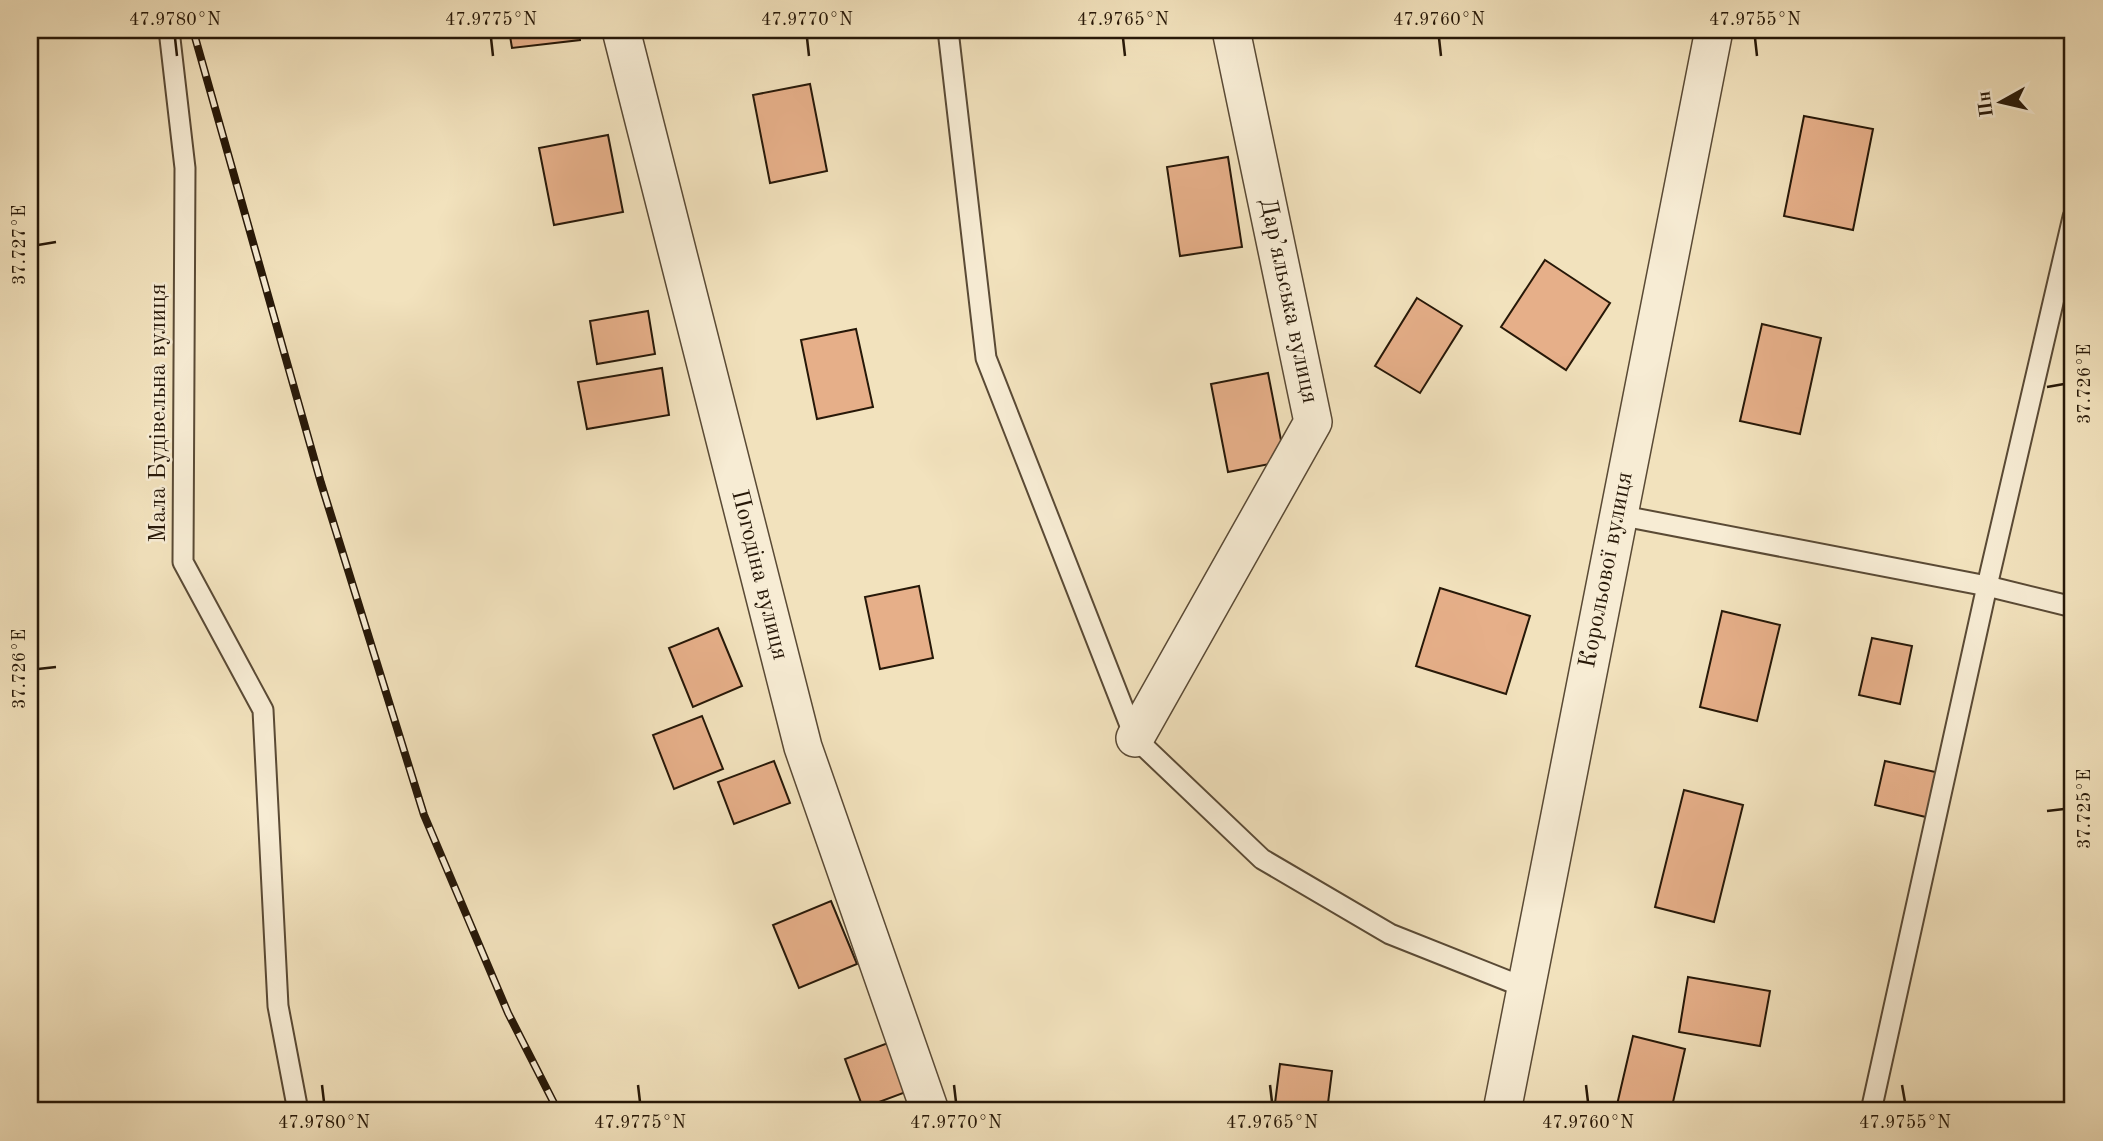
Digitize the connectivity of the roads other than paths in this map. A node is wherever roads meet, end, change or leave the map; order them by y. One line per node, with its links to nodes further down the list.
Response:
1 (169, 30): 12 (lane, Мала Будівельна вулиця)
2 (621, 30): 13 (street, Погодіна вулиця)
3 (948, 30): 10 (lane)
4 (1231, 30): 10 (street, Дар’яльська вулиця)
5 (1714, 30): 7 (street, Корольової вулиця)
6 (2073, 217): 8 (lane)
7 (1618, 515): 8 (lane); 11 (street, Корольової вулиця)
8 (1987, 586): 9 (lane); 15 (lane)
9 (2073, 607)
10 (1135, 738): 11 (lane)
11 (1526, 988): 14 (street, Корольової вулиця)
12 (298, 1111)
13 (930, 1111)
14 (1502, 1111)
15 (1871, 1111)

